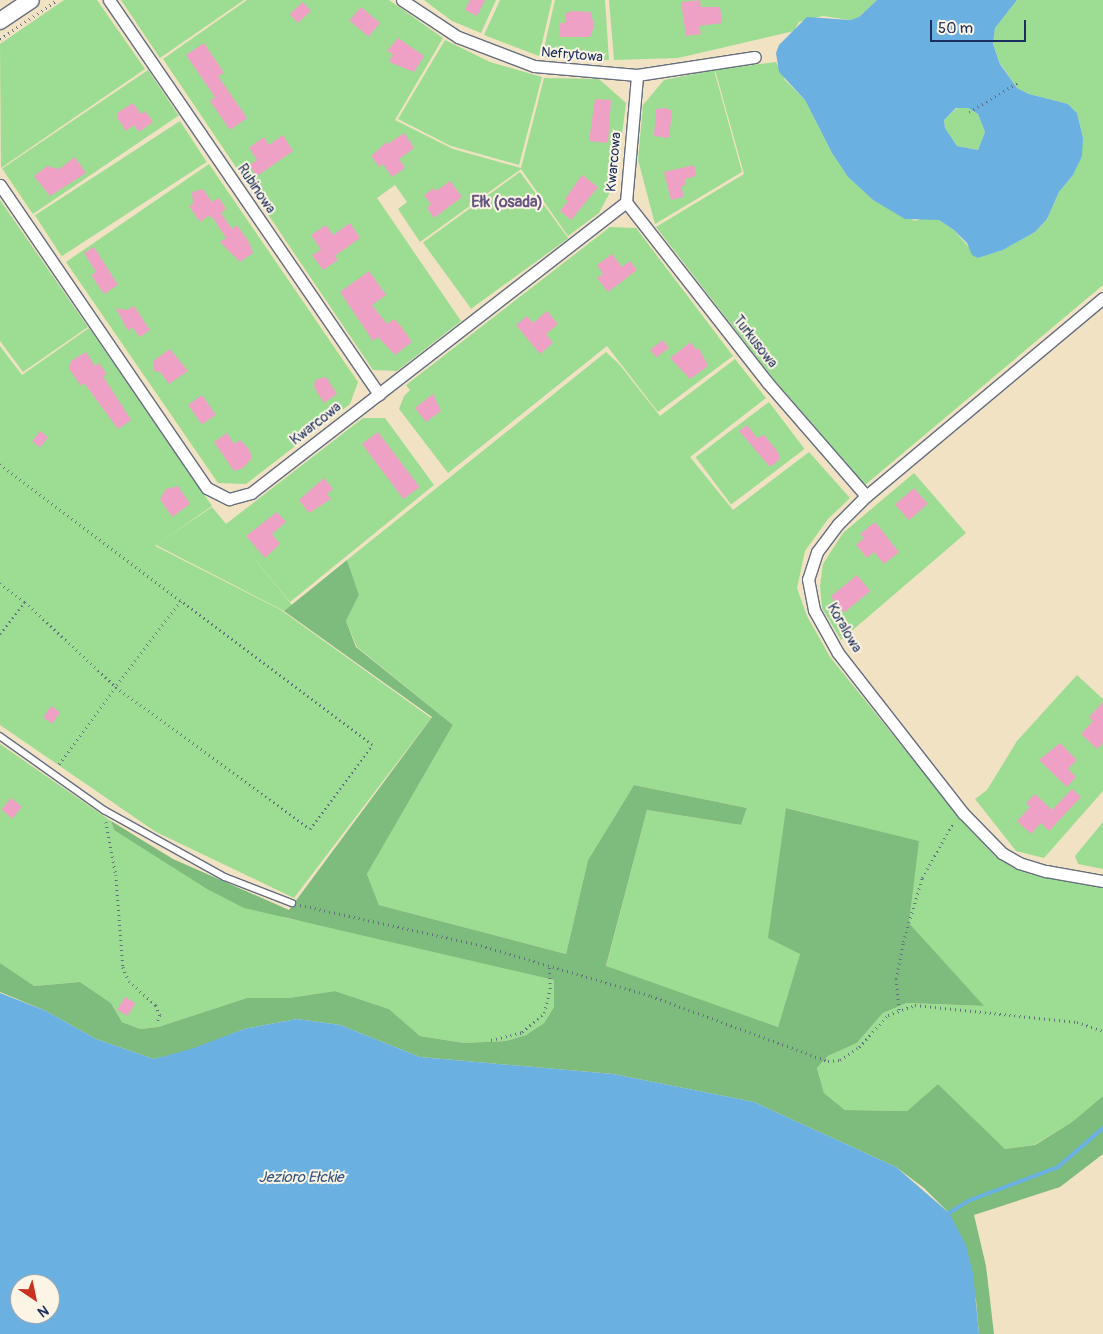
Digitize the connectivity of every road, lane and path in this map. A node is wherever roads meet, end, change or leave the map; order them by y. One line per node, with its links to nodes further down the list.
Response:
1 (31, 0): 4 (street)
2 (109, 0): 12 (street, Rubinowa)
3 (402, 0): 6 (street, Nefrytowa)
4 (0, 21)
5 (754, 57): 6 (street, Nefrytowa)
6 (637, 75): 10 (street, Kwarcowa)
7 (1020, 81): 8 (path)
8 (969, 112)
9 (0, 185): 12 (street, Kwarcowa)
10 (626, 202): 12 (street, Kwarcowa); 14 (street, Turkusowa)
11 (1103, 298): 14 (street, Koralowa)
12 (378, 394)
13 (0, 464): 16 (path)
14 (866, 496): 23 (street, Koralowa)
15 (0, 584): 17 (path)
16 (181, 601): 19 (path); 19 (path)
17 (25, 602): 18 (path); 19 (path)
18 (0, 634)
19 (116, 687): 21 (path)
20 (0, 736): 21 (lane)
21 (53, 772): 22 (lane)
22 (104, 810): 25 (lane); 28 (path)
23 (964, 812): 24 (street, Koralowa); 27 (path)
24 (1103, 881)
25 (292, 903): 26 (path)
26 (549, 966): 27 (path); 30 (path)
27 (899, 1010): 29 (path)
28 (157, 1024)
29 (1103, 1031)
30 (490, 1040)

